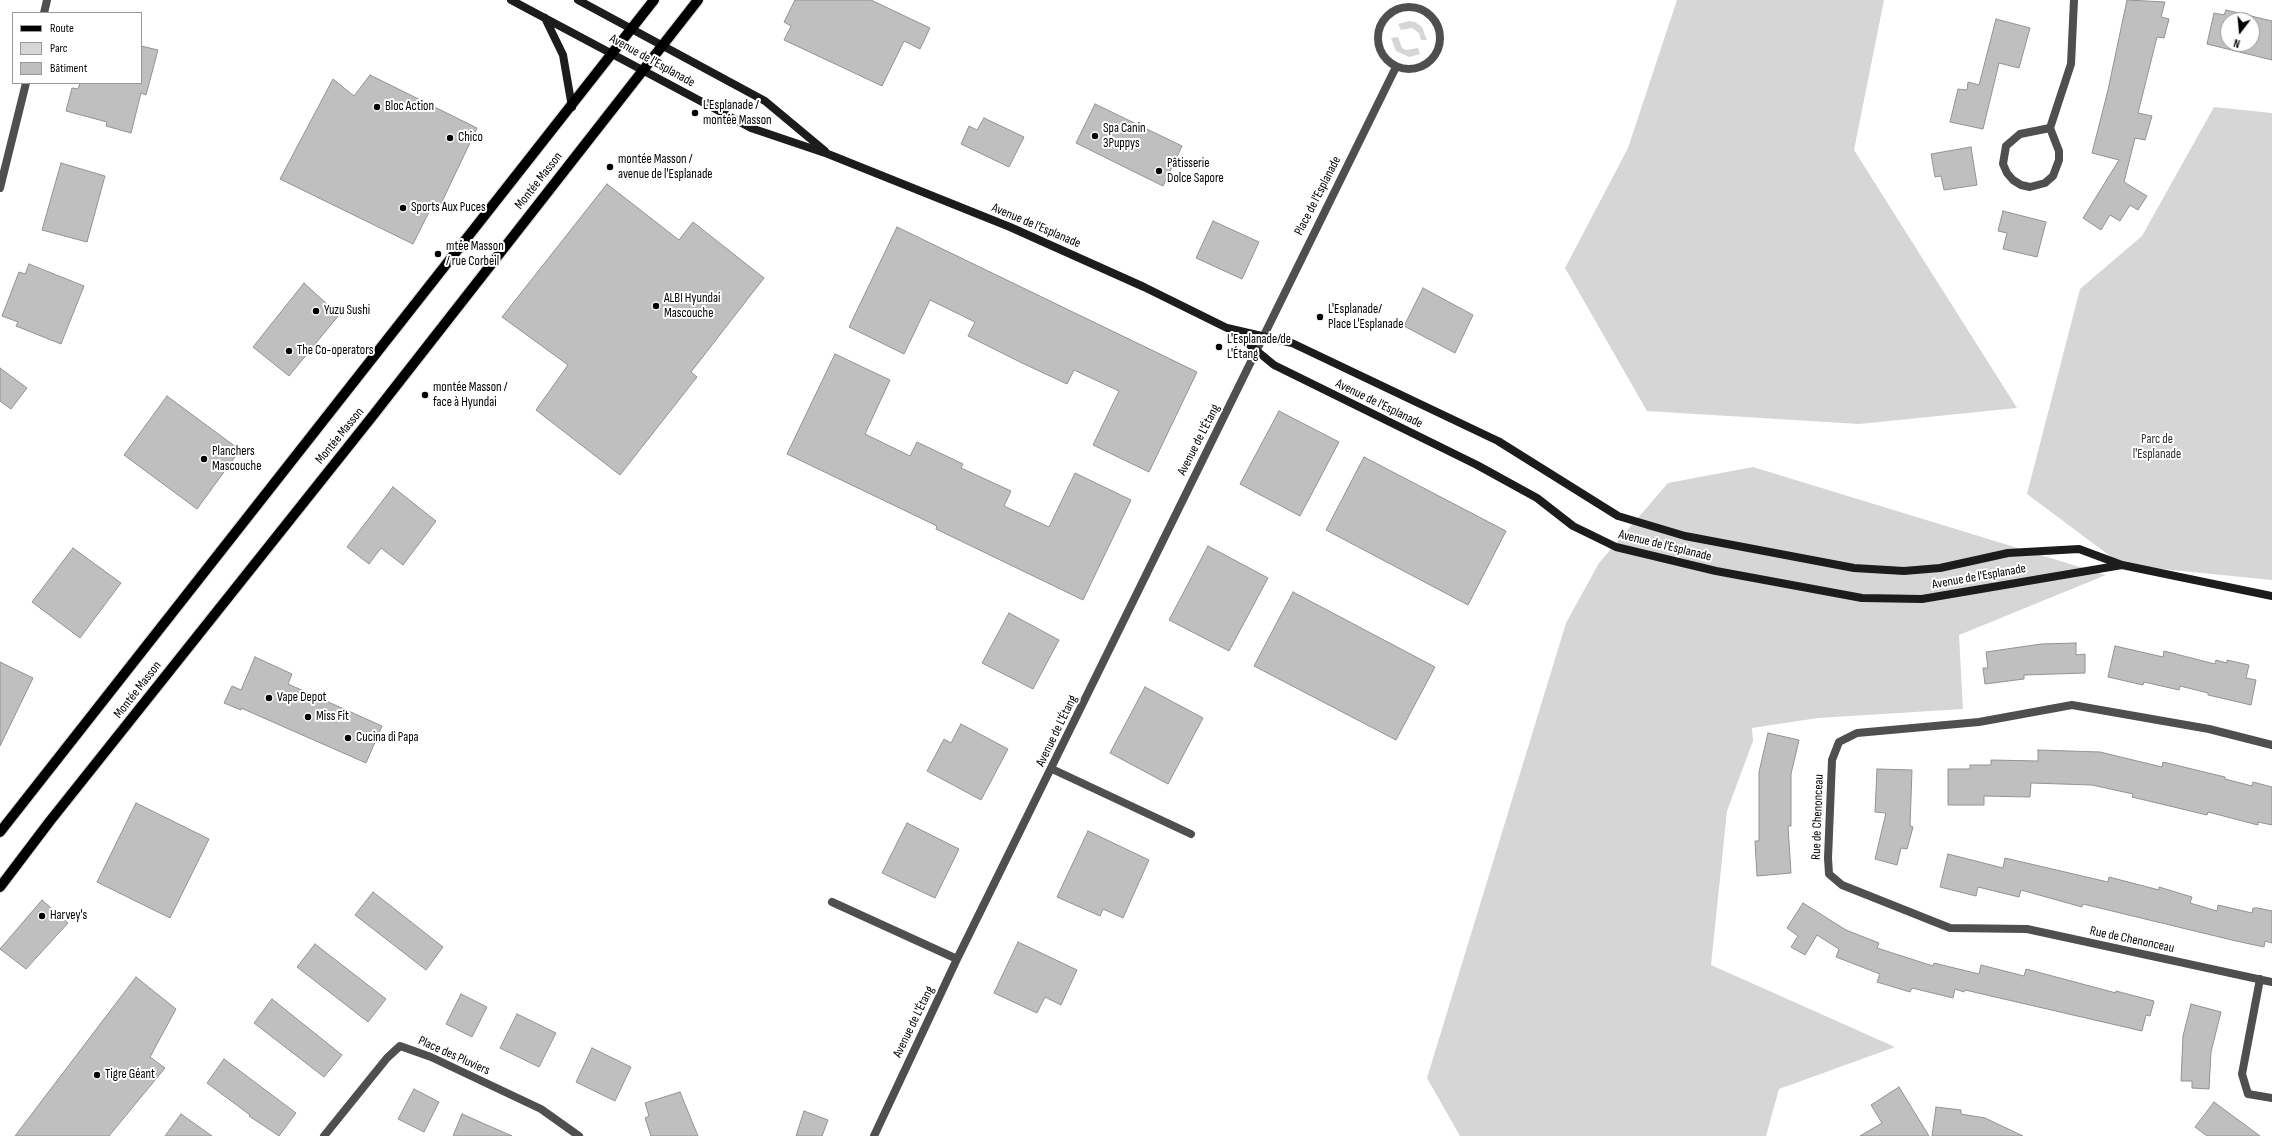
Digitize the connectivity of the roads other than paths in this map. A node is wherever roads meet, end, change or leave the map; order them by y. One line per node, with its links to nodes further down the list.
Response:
1 (47, 0): 7 (street)
2 (511, 0): 8 (street, Avenue de l'Esplanade)
3 (578, 0): 9 (street, Avenue de l'Esplanade)
4 (654, 0): 9 (main road, Montée Masson)
5 (698, 0): 10 (main road, Montée Masson)
6 (2074, 0): 16 (street)
7 (44, 12)
8 (545, 18): 11 (street, Avenue de l'Esplanade); 15 (street)
9 (632, 30): 10 (street, Avenue de l'Esplanade); 11 (main road, Montée Masson)
10 (662, 45): 13 (main road, Montée Masson); 17 (street, Avenue de l'Esplanade)
11 (613, 54): 13 (street, Avenue de l'Esplanade); 15 (main road, Montée Masson)
12 (1396, 67): 12 (street); 20 (street, Place de l'Esplanade)
13 (642, 70): 17 (street, Avenue de l'Esplanade); 28 (main road, Montée Masson)
14 (26, 84): 18 (street)
15 (572, 106): 26 (main road, Montée Masson)
16 (2050, 128): 16 (street)
17 (828, 154): 19 (street, Avenue de l'Esplanade)
18 (0, 188)
19 (1231, 329): 20 (street, Avenue de l'Esplanade); 21 (street, Avenue de l'Esplanade)
20 (1262, 337): 21 (street, Avenue de L'Étang); 22 (street, Avenue de l'Esplanade)
21 (1256, 349): 22 (street, Avenue de l'Esplanade); 25 (street, Avenue de L'Étang)
22 (2122, 565): 23 (street, Avenue de l'Esplanade)
23 (2272, 596)
24 (2272, 745): 31 (street, Rue de Chenonceau)
25 (1052, 768): 27 (street); 30 (street, Avenue de L'Étang)
26 (0, 832)
27 (1191, 834)
28 (0, 887)
29 (832, 902): 30 (street)
30 (957, 959): 36 (street, Avenue de L'Étang)
31 (2260, 979): 32 (street, Rue de Chenonceau); 33 (street)
32 (2272, 982)
33 (2272, 1098)
34 (324, 1136): 35 (street, Place des Pluviers)
35 (579, 1136)
36 (874, 1136)

